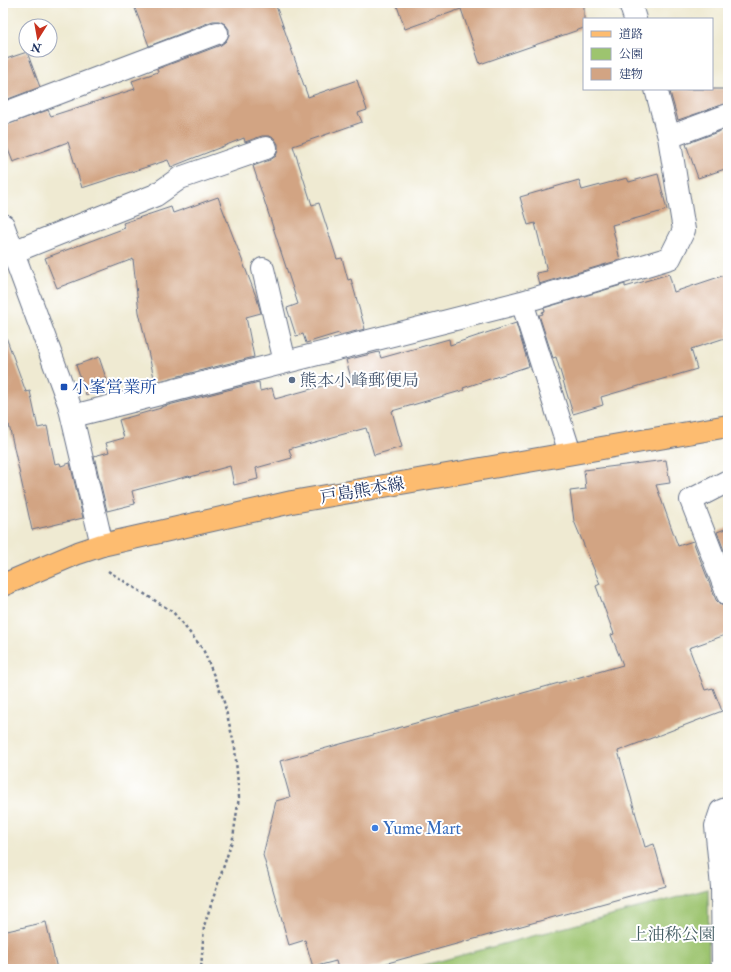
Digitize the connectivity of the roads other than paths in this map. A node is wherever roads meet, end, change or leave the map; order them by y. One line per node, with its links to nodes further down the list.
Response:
1 (630, 3): 2 (street)
2 (635, 18)
3 (217, 33): 5 (street)
4 (656, 90): 7 (street)
5 (3, 114)
6 (728, 115): 7 (street)
7 (668, 137): 12 (street)
8 (266, 148): 10 (street)
9 (3, 225): 10 (street)
10 (11, 262): 14 (street)
11 (263, 268): 13 (street)
12 (522, 302): 13 (street); 16 (street)
13 (285, 362): 14 (street)
14 (73, 416): 18 (street)
15 (728, 426): 16 (main road, 戸島熊本線)
16 (570, 453): 18 (main road, 戸島熊本線)
17 (728, 481): 20 (street)
18 (102, 545): 19 (main road, 戸島熊本線)
19 (3, 585)
20 (728, 596)
21 (728, 808): 22 (street)
22 (723, 969)

